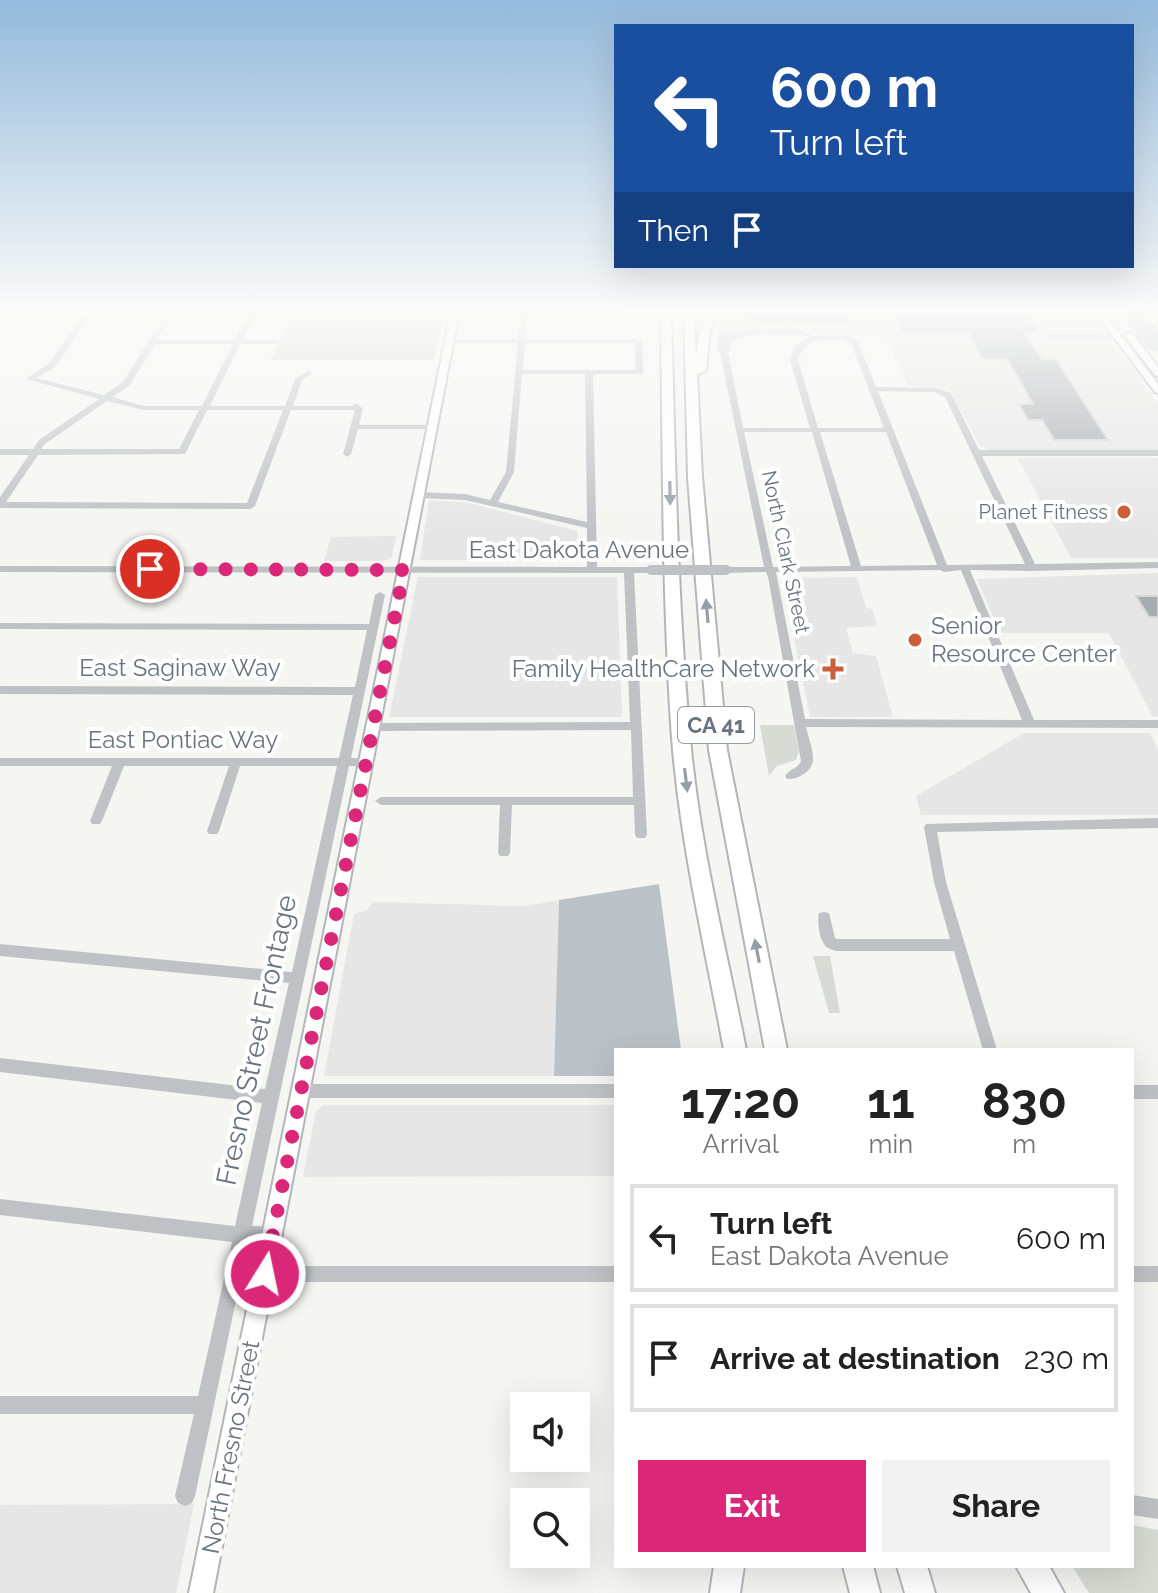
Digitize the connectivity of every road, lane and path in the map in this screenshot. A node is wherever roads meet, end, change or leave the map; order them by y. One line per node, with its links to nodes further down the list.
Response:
1 (58, 386): 15 (street)
2 (123, 386): 15 (street)
3 (216, 386): 16 (street)
4 (296, 386): 17 (street)
5 (441, 386): 21 (main road, North Fresno Street)
6 (518, 386): 31 (street)
7 (589, 386): 33 (street)
8 (665, 386): 18 (highway)
9 (668, 386): 18 (highway, CA 41)
10 (693, 386): 19 (highway, CA 41)
11 (698, 386): 19 (highway)
12 (731, 386): 22 (street, North Clark Street)
13 (803, 386): 23 (street)
14 (874, 389): 24 (street); 27 (street)
15 (105, 399): 16 (street); 26 (street)
16 (205, 408): 17 (street); 26 (street)
17 (288, 408): 20 (street); 32 (street)
18 (669, 415): 71 (highway, CA 41, one-way to 71)
19 (695, 417): 73 (highway, CA 41, one-way to 19)
20 (354, 427): 21 (street); 29 (street)
21 (432, 427): 30 (main road, North Fresno Street)
22 (740, 430): 23 (street); 43 (street, North Clark Street)
23 (815, 430): 24 (street); 38 (street)
24 (889, 430): 39 (street)
25 (0, 452): 26 (street)
26 (35, 452): 32 (street)
27 (976, 453): 28 (street); 35 (street)
28 (1158, 453)
29 (347, 454)
30 (419, 495): 31 (street); 41 (main road, North Fresno Street)
31 (493, 503): 33 (street)
32 (0, 504)
33 (590, 526): 42 (street)
34 (1158, 565): 35 (street, East Dakota Avenue)
35 (1032, 568): 40 (street, East Dakota Avenue)
36 (0, 569): 41 (street, East Dakota Avenue)
37 (629, 569): 42 (street, East Dakota Avenue); 43 (street, East Dakota Avenue, bridge); 52 (street)
38 (857, 569): 39 (street, East Dakota Avenue); 43 (street, East Dakota Avenue)
39 (944, 569): 40 (street, East Dakota Avenue)
40 (965, 569): 49 (street)
41 (404, 570): 42 (street, East Dakota Avenue); 53 (main road, North Fresno Street)
42 (592, 570)
43 (770, 570): 50 (street, North Clark Street)
44 (380, 595): 46 (street, Fresno Street Frontage)
45 (0, 626): 46 (street)
46 (374, 627): 48 (street, Fresno Street Frontage)
47 (0, 690): 48 (street, East Saginaw Way)
48 (360, 691): 56 (street, Fresno Street Frontage)
49 (1029, 722): 50 (street); 51 (street)
50 (800, 723): 59 (street, North Clark Street)
51 (1158, 724)
52 (634, 726): 53 (street); 61 (street)
53 (374, 727): 57 (main road, North Fresno Street)
54 (120, 762): 55 (street, East Pontiac Way); 58 (street, East Pontiac Way); 63 (street)
55 (236, 762): 56 (street, East Pontiac Way); 65 (street)
56 (344, 762): 57 (street, East Pontiac Way); 72 (street, Fresno Street Frontage)
57 (366, 762): 78 (main road, North Fresno Street)
58 (2, 766)
59 (791, 776)
60 (381, 801): 62 (street)
61 (639, 801): 62 (street); 66 (street)
62 (506, 802): 67 (street)
63 (96, 821)
64 (1158, 823): 69 (street)
65 (213, 831)
66 (641, 835)
67 (504, 853)
68 (824, 917): 69 (street)
69 (959, 945): 76 (street)
70 (0, 950): 72 (street)
71 (718, 969): 74 (highway); 75 (highway, CA 41)
72 (296, 978): 82 (street, Fresno Street Frontage)
73 (776, 1043)
74 (723, 1048)
75 (735, 1048)
76 (989, 1048)
77 (0, 1065): 82 (street)
78 (300, 1091): 79 (street); 85 (main road, North Fresno Street)
79 (614, 1091)
80 (1134, 1092): 81 (street)
81 (1158, 1092)
82 (270, 1097): 84 (street, Fresno Street Frontage)
83 (0, 1207): 84 (street)
84 (240, 1235): 85 (street); 91 (street, Fresno Street Frontage)
85 (273, 1235): 86 (main road, North Fresno Street)
86 (265, 1274): 87 (street); 99 (main road, North Fresno Street)
87 (614, 1274)
88 (1134, 1274): 89 (street)
89 (1158, 1274)
90 (0, 1405): 91 (street)
91 (205, 1405): 92 (street, Fresno Street Frontage)
92 (185, 1496)
93 (1134, 1505): 94 (street)
94 (1158, 1509)
95 (729, 1568): 100 (highway)
96 (859, 1568): 101 (highway)
97 (913, 1568): 102 (highway)
98 (1032, 1568): 103 (highway)
99 (201, 1593)
100 (725, 1593)
101 (865, 1593)
102 (920, 1593)
103 (1049, 1593)

